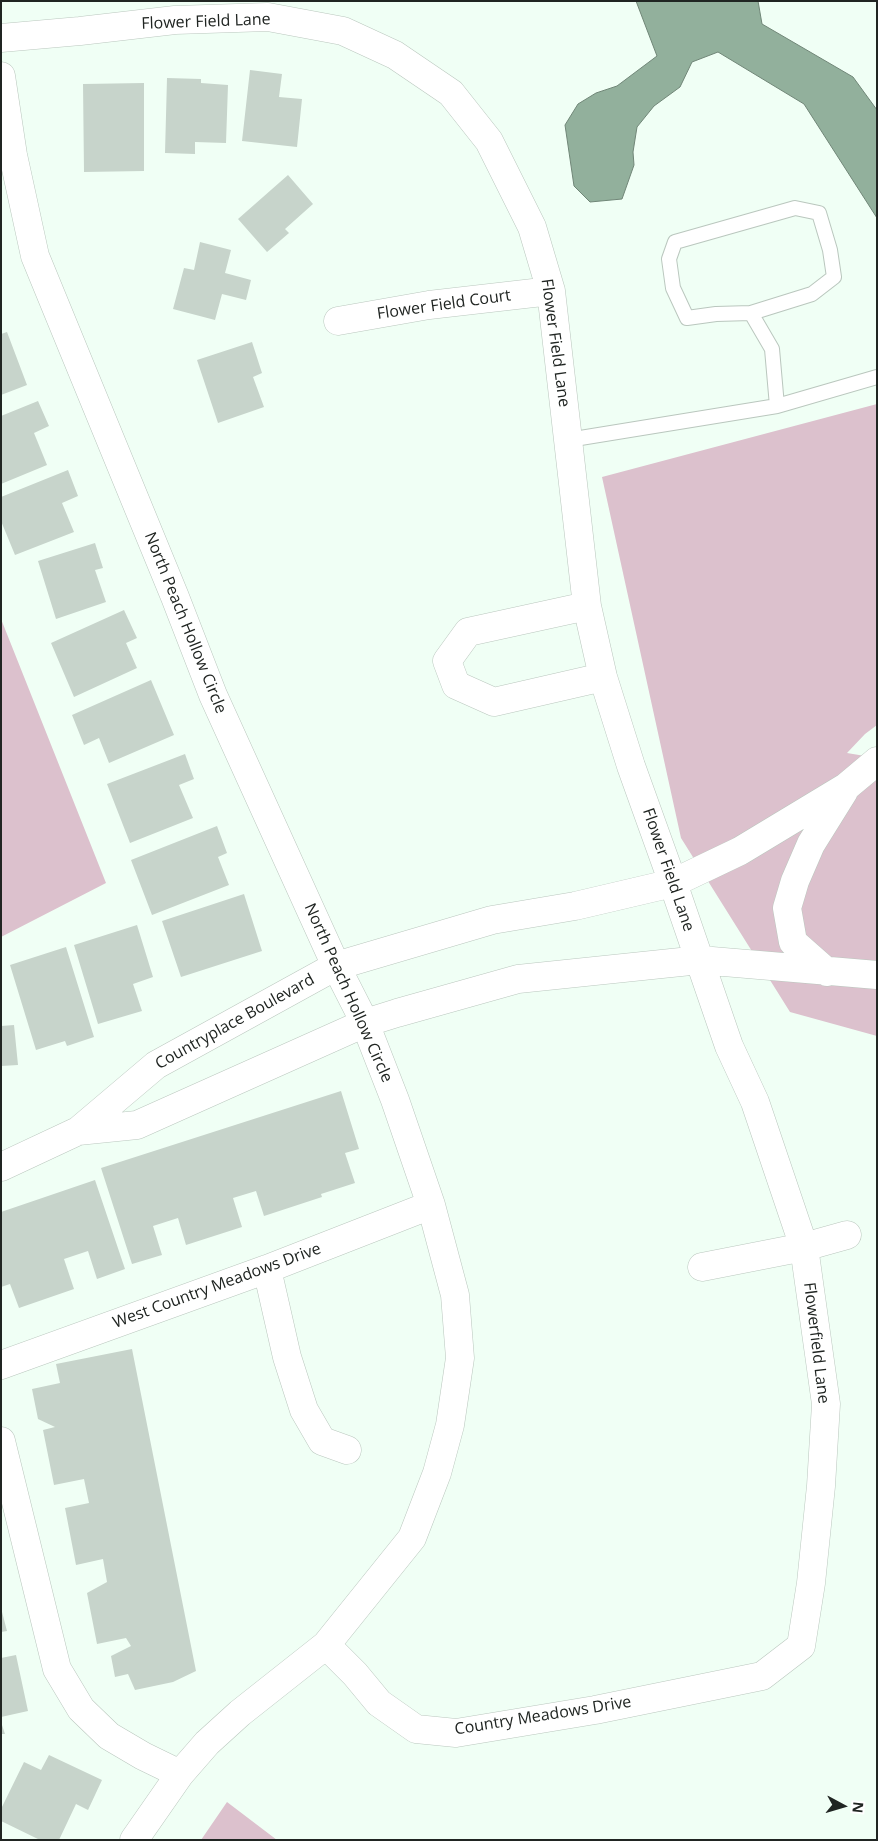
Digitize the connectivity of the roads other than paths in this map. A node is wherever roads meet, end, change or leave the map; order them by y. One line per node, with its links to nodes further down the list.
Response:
1 (1, 38): 3 (street, Flower Field Lane)
2 (2, 90): 15 (street, North Peach Hollow Circle)
3 (552, 291): 5 (street, Flower Field Court); 8 (street, Flower Field Lane)
4 (751, 313): 4 (lane); 7 (lane)
5 (338, 321)
6 (877, 377): 7 (lane)
7 (777, 406): 8 (lane)
8 (568, 440): 9 (street, Flower Field Lane)
9 (586, 606): 10 (street, Flower Field Lane); 10 (street)
10 (603, 677): 13 (street, Flower Field Lane)
11 (877, 762): 12 (street)
12 (846, 787): 13 (street, Countryplace Boulevard); 16 (street)
13 (674, 883): 14 (street, Flower Field Lane); 15 (street, Countryplace Boulevard)
14 (700, 960): 16 (street, Countryplace Boulevard); 18 (street, Countryplace Boulevard); 19 (street, Flower Field Lane)
15 (336, 966): 18 (street, North Peach Hollow Circle); 20 (street, Countryplace Boulevard)
16 (827, 972): 17 (street, Countryplace Boulevard)
17 (877, 975)
18 (366, 1023): 20 (street, Countryplace Boulevard); 22 (street, North Peach Hollow Circle)
19 (736, 1062): 24 (street, Flowerfield Lane)
20 (78, 1131): 21 (street, Countryplace Boulevard)
21 (1, 1166)
22 (431, 1205): 26 (street, West Country Meadows Drive); 30 (street, North Peach Hollow Circle)
23 (847, 1234): 24 (street)
24 (804, 1248): 25 (street); 31 (street, Flowerfield Lane)
25 (702, 1267)
26 (267, 1269): 27 (street, West Country Meadows Drive); 29 (street)
27 (1, 1365)
28 (1, 1441): 32 (street)
29 (347, 1450)
30 (326, 1645): 31 (street, Country Meadows Drive); 32 (street, North Peach Hollow Circle)
31 (762, 1676)
32 (180, 1774): 33 (street, North Peach Hollow Circle)
33 (134, 1840)

